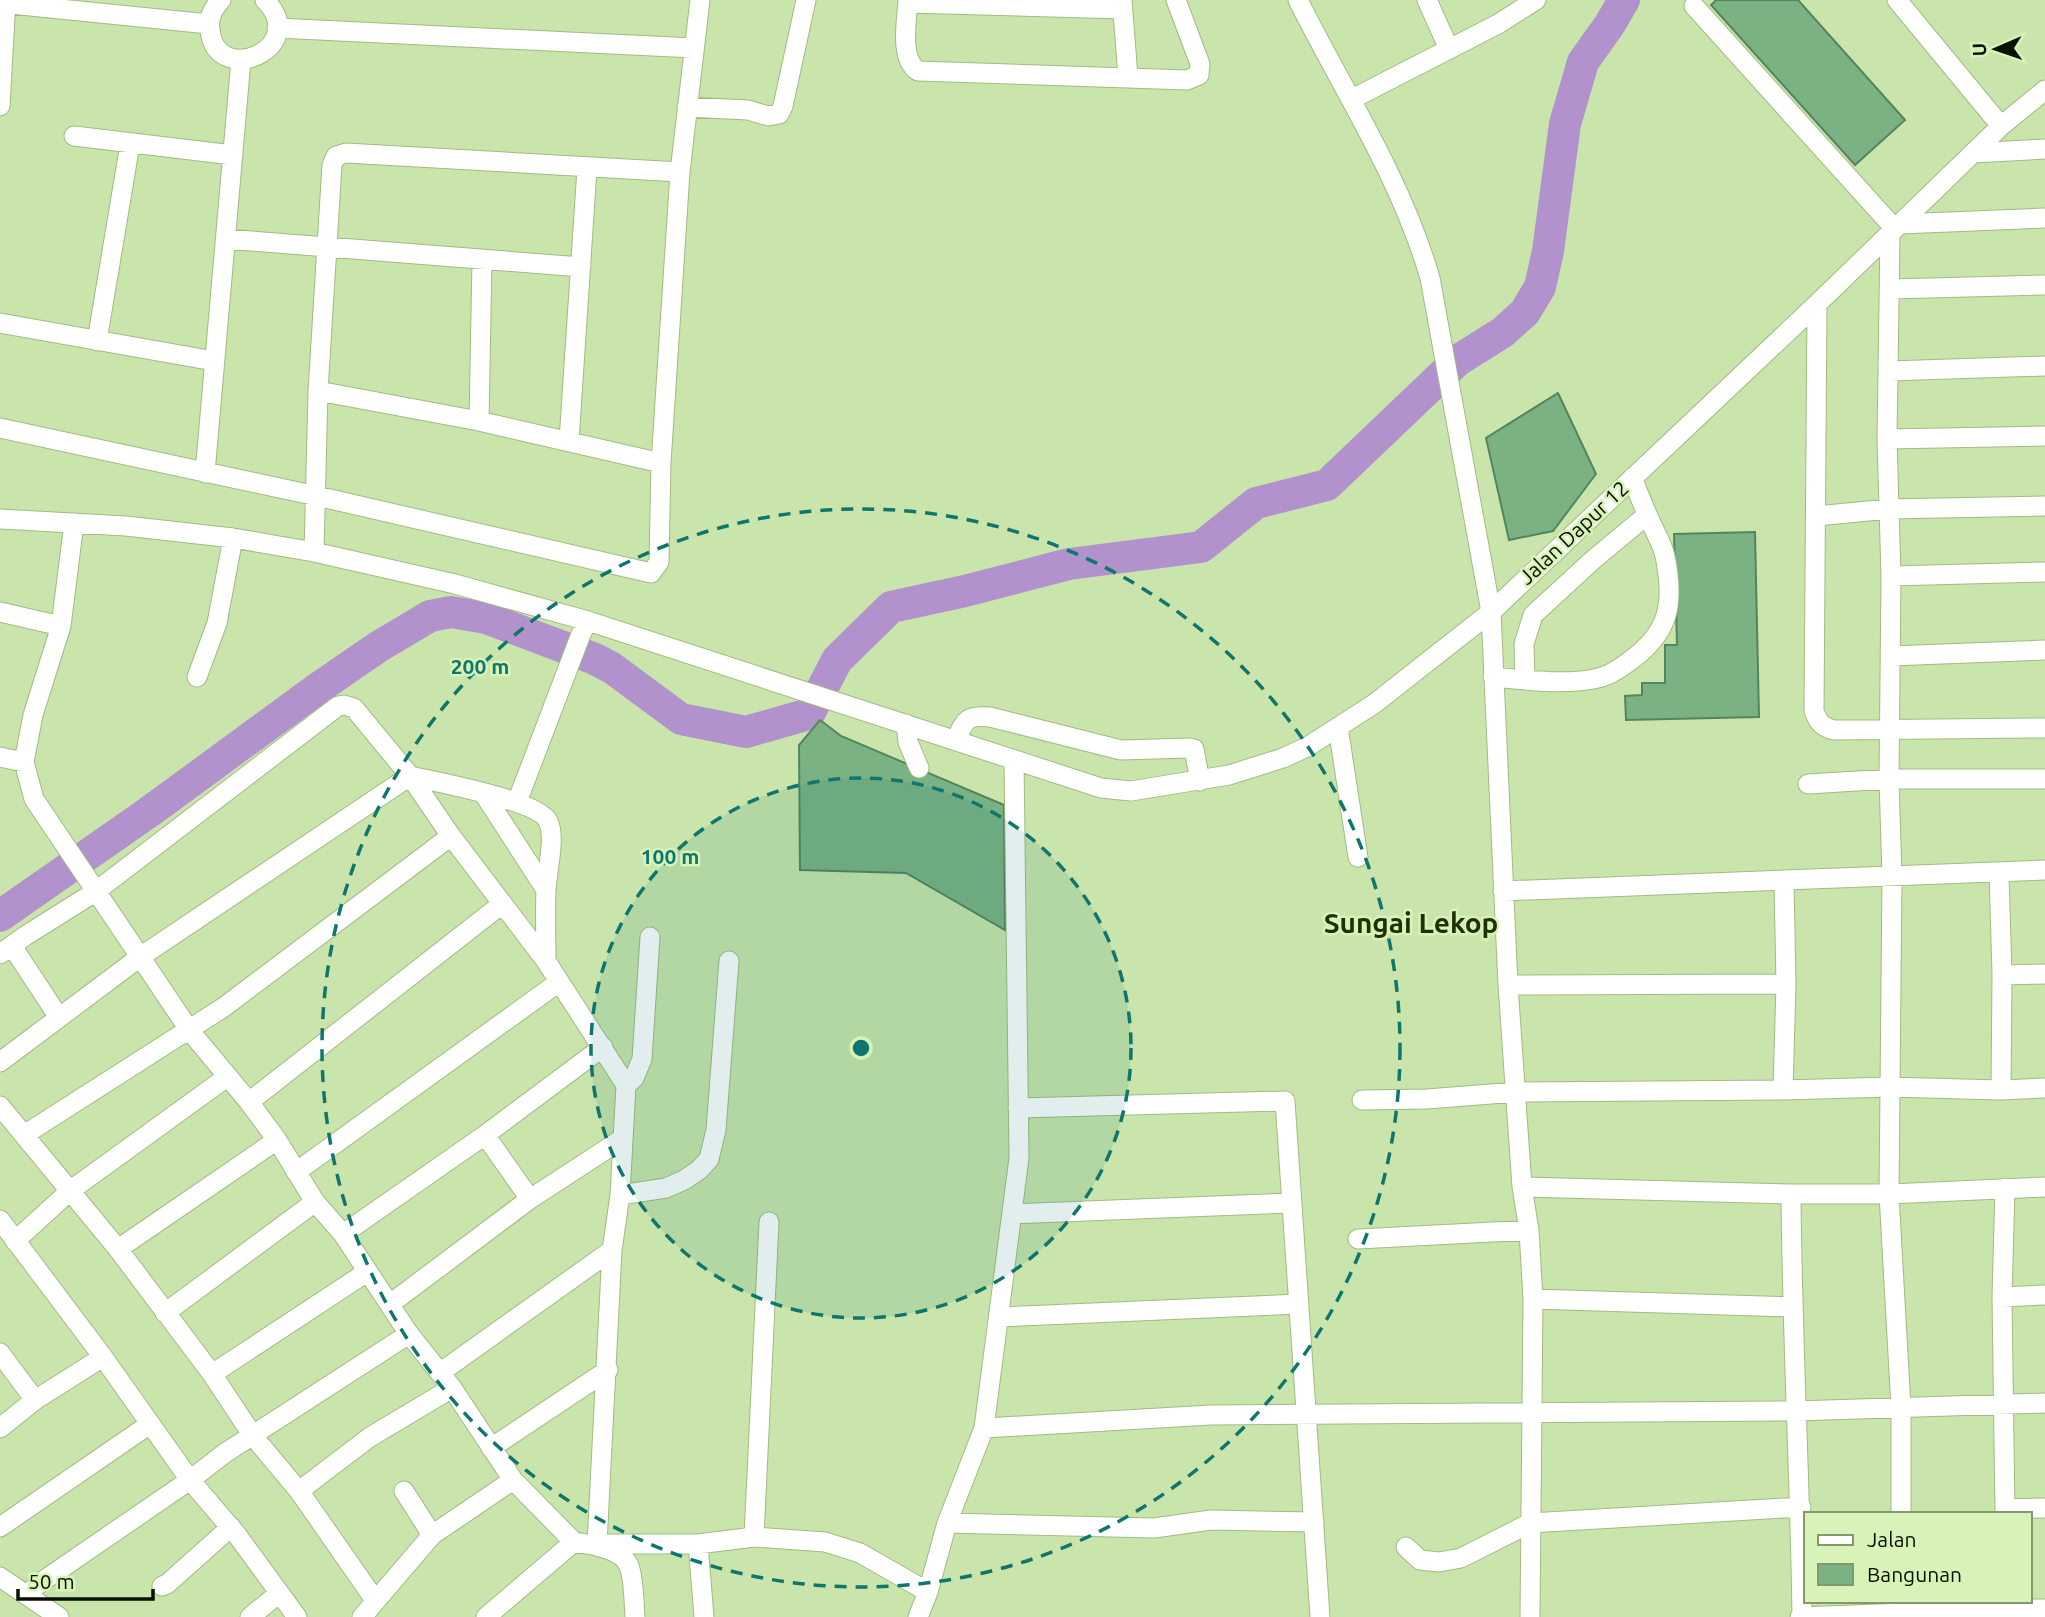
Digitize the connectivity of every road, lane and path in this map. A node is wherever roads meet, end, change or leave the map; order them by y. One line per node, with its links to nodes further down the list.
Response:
1 (221, 0): 14 (street)
2 (265, 0): 15 (street)
3 (700, 0): 16 (street)
4 (806, 0): 23 (street)
5 (1176, 0): 19 (street)
6 (1298, 0): 21 (street)
7 (1427, 0): 17 (street)
8 (1536, 0): 17 (street)
9 (1897, 0): 24 (street)
10 (4, 2): 14 (street); 22 (street)
11 (908, 2): 12 (street); 19 (street)
12 (1122, 4): 19 (street)
13 (1694, 6): 33 (street)
14 (209, 24): 18 (street)
15 (278, 28): 16 (street); 18 (street)
16 (694, 48): 23 (street)
17 (1449, 49): 21 (street)
18 (241, 60): 29 (street)
19 (1128, 77)
20 (2045, 90): 24 (street, Jalan Dapur 12)
21 (1352, 99): 66 (street)
22 (0, 106)
23 (687, 107): 31 (street)
24 (2001, 126): 28 (street, Jalan Dapur 12)
25 (74, 136): 26 (street)
26 (130, 144): 29 (street); 42 (street)
27 (2045, 149): 28 (street)
28 (1973, 153): 33 (street, Jalan Dapur 12)
29 (233, 155): 34 (street)
30 (587, 169): 31 (street); 35 (street); 37 (street)
31 (680, 172): 52 (street)
32 (2045, 218): 33 (street)
33 (1895, 229): 39 (street); 40 (street, Jalan Dapur 12)
34 (226, 239): 35 (street); 43 (street)
35 (326, 248): 36 (street); 46 (street)
36 (482, 260): 37 (street); 47 (street)
37 (580, 267): 51 (street)
38 (2045, 285): 39 (street)
39 (1891, 289): 45 (street)
40 (1817, 304): 54 (street, Jalan Dapur 12); 59 (street)
41 (0, 323): 42 (street)
42 (97, 341): 43 (street)
43 (214, 361): 53 (street)
44 (2045, 366): 45 (street)
45 (1889, 371): 50 (street)
46 (318, 391): 47 (street); 55 (street)
47 (479, 421): 51 (street)
48 (0, 428): 53 (street)
49 (2045, 436): 50 (street)
50 (1887, 439): 57 (street)
51 (569, 441): 52 (street)
52 (661, 463): 55 (street)
53 (205, 473): 55 (street)
54 (1632, 478): 58 (street); 66 (street, Jalan Dapur 12)
55 (317, 496): 63 (street)
56 (2045, 506): 57 (street)
57 (1888, 509): 59 (street); 65 (street)
58 (1647, 515): 74 (street); 74 (street)
59 (1817, 516): 78 (street)
60 (0, 519): 61 (street, Jalan Dapur 12)
61 (74, 523): 62 (street, Jalan Dapur 12); 68 (street)
62 (233, 538): 63 (street, Jalan Dapur 12); 72 (street)
63 (314, 552): 69 (street, Jalan Dapur 12)
64 (2045, 572): 65 (street)
65 (1891, 576): 71 (street)
66 (1491, 611): 73 (street); 76 (street, Jalan Dapur 12)
67 (0, 612): 68 (street)
68 (61, 626): 82 (street)
69 (584, 627): 75 (street, Jalan Dapur 12); 90 (street)
70 (2045, 650): 71 (street)
71 (1891, 656): 78 (street)
72 (197, 677)
73 (1493, 677): 74 (street); 99 (street)
74 (1525, 680)
75 (906, 724): 79 (street, Jalan Dapur 12); 83 (street)
76 (1338, 727): 87 (street, Jalan Dapur 12); 92 (street)
77 (2045, 728): 78 (street)
78 (1891, 730): 85 (street)
79 (956, 740): 81 (street, Jalan Dapur 12); 87 (street)
80 (0, 757): 82 (street)
81 (1014, 760): 87 (street, Jalan Dapur 12); 125 (street)
82 (24, 762): 97 (street)
83 (919, 768)
84 (410, 776): 89 (street); 91 (street); 97 (street); 103 (street)
85 (1889, 779): 86 (street); 88 (street); 95 (street)
86 (2045, 779)
87 (1200, 781)
88 (1808, 784)
89 (484, 794): 90 (street); 98 (street)
90 (517, 802): 98 (street)
91 (451, 836): 100 (street); 112 (street)
92 (1358, 857)
93 (2045, 870): 94 (street)
94 (1999, 873): 95 (street); 107 (street)
95 (1892, 877): 96 (street); 117 (street)
96 (1784, 881): 99 (street); 109 (street)
97 (92, 886): 102 (street); 103 (street)
98 (546, 890): 104 (street)
99 (1503, 891): 110 (street)
100 (502, 904): 104 (street); 123 (street)
101 (650, 937): 116 (street)
102 (6, 950): 111 (street)
103 (141, 957): 111 (street); 112 (street)
104 (546, 961): 108 (street)
105 (729, 961): 137 (street)
106 (2045, 974): 107 (street)
107 (2002, 975): 120 (street)
108 (559, 982): 113 (street); 130 (street)
109 (1786, 984): 110 (street); 119 (street)
110 (1508, 985): 121 (street)
111 (58, 1016): 114 (street)
112 (190, 1031): 115 (street); 126 (street)
113 (603, 1047): 116 (street); 127 (street)
114 (0, 1062)
115 (227, 1077): 123 (street); 134 (street)
116 (626, 1085): 128 (street)
117 (1889, 1087): 119 (street); 120 (street); 136 (street)
118 (2045, 1088): 120 (street)
119 (1783, 1090): 121 (street)
120 (2001, 1090)
121 (1516, 1092): 122 (street); 131 (street)
122 (1362, 1100)
123 (249, 1102): 129 (street)
124 (0, 1106): 126 (street)
125 (1018, 1108): 140 (street); 141 (street)
126 (24, 1135): 134 (street)
127 (485, 1135): 138 (street); 145 (street)
128 (622, 1139): 137 (street); 138 (street)
129 (277, 1140): 130 (street); 148 (street)
130 (296, 1172): 139 (street)
131 (1522, 1187): 135 (street); 144 (street)
132 (2045, 1187): 133 (street)
133 (2005, 1188): 136 (street); 152 (street)
134 (71, 1190): 147 (street); 148 (street)
135 (1791, 1194): 136 (street); 156 (street)
136 (1889, 1194): 168 (street)
137 (620, 1195): 149 (street)
138 (530, 1199): 154 (street)
139 (315, 1202): 145 (street); 157 (street)
140 (1292, 1203): 141 (street); 155 (street)
141 (1012, 1214): 158 (street)
142 (0, 1220): 147 (street)
143 (769, 1223): 191 (street)
144 (1529, 1230): 146 (street); 153 (street)
145 (343, 1234): 150 (street)
146 (1358, 1239)
147 (15, 1241): 161 (street)
148 (118, 1248): 157 (street)
149 (612, 1251): 162 (street); 164 (street)
150 (367, 1272): 154 (street); 163 (street)
151 (2045, 1295): 152 (street)
152 (2002, 1297): 167 (street)
153 (1533, 1299): 156 (street); 171 (street)
154 (390, 1304): 159 (street)
155 (1299, 1304): 158 (street); 170 (street)
156 (1792, 1307): 169 (street)
157 (165, 1313): 163 (street)
158 (1000, 1317): 174 (street)
159 (409, 1334): 164 (street); 175 (street)
160 (0, 1353): 165 (street)
161 (103, 1357): 165 (street); 172 (street)
162 (608, 1370): 176 (street); 193 (street)
163 (212, 1374): 175 (street)
164 (446, 1380): 176 (street); 179 (street)
165 (36, 1400): 173 (street)
166 (2045, 1403): 167 (street)
167 (2005, 1405): 168 (street); 183 (street)
168 (1901, 1408): 169 (street); 184 (street)
169 (1796, 1411): 171 (street); 181 (street)
170 (1306, 1413): 171 (street); 174 (street); 185 (street)
171 (1533, 1414): 187 (street)
172 (150, 1424): 177 (street); 188 (street)
173 (0, 1428)
174 (984, 1428): 186 (street)
175 (253, 1436): 177 (street); 179 (street)
176 (491, 1448): 178 (street)
177 (190, 1480): 189 (street); 200 (street)
178 (513, 1480): 190 (street); 192 (street)
179 (299, 1491): 201 (street)
180 (404, 1491): 190 (street)
181 (1801, 1507): 187 (street); 215 (street)
182 (2045, 1508): 183 (street)
183 (2005, 1511)
184 (1901, 1512)
185 (1314, 1522): 186 (street); 213 (street)
186 (947, 1523): 198 (street)
187 (1530, 1523): 195 (street); 214 (street)
188 (0, 1527)
189 (231, 1527): 197 (street); 199 (street)
190 (432, 1535): 201 (street)
191 (754, 1537): 194 (street); 198 (street)
192 (574, 1542): 193 (street); 209 (street)
193 (597, 1544): 194 (street); 210 (street)
194 (698, 1544): 211 (street)
195 (1406, 1547)
196 (0, 1577): 200 (street)
197 (162, 1586)
198 (928, 1592): 212 (street)
199 (278, 1594): 206 (street); 207 (street)
200 (28, 1595): 205 (street)
201 (375, 1600): 208 (street)
202 (1901, 1607): 203 (street); 215 (street)
203 (2010, 1609): 204 (street)
204 (2045, 1609)
205 (59, 1617)
206 (250, 1617)
207 (297, 1617)
208 (362, 1617)
209 (486, 1617)
210 (635, 1617)
211 (704, 1617)
212 (918, 1617)
213 (1320, 1617)
214 (1530, 1617)
215 (1801, 1617)

